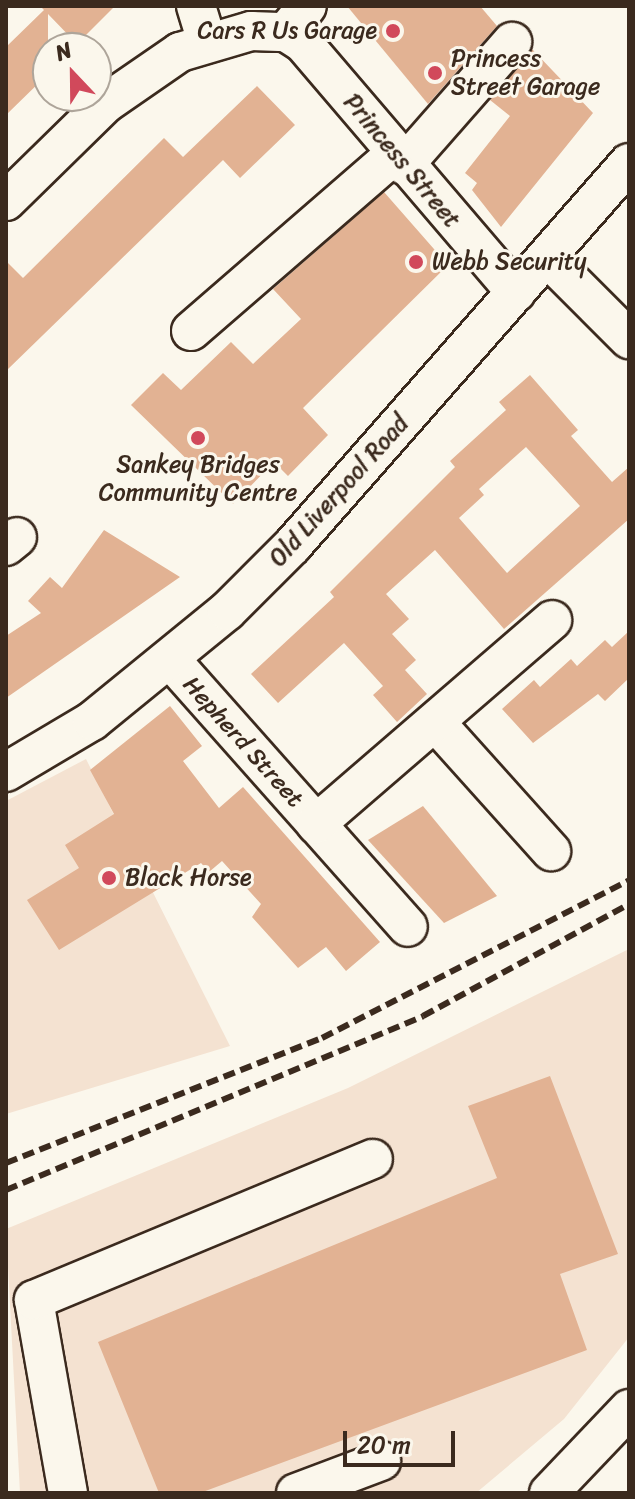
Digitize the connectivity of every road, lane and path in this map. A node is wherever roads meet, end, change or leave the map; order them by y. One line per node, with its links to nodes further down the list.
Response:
1 (297, 19): 2 (street); 4 (street, Princess Street)
2 (202, 24): 6 (street)
3 (512, 42): 4 (street)
4 (400, 160): 8 (street, Princess Street); 9 (street)
5 (629, 163): 7 (street, Old Liverpool Road)
6 (6, 201)
7 (548, 258): 8 (street, Old Liverpool Road); 10 (street)
8 (516, 292): 12 (street, Old Liverpool Road)
9 (191, 331)
10 (629, 339)
11 (552, 620): 13 (street, Hepherd Street)
12 (170, 659): 14 (street, Old Liverpool Road); 15 (street, Hepherd Street)
13 (437, 724): 15 (street, Hepherd Street); 16 (street)
14 (6, 772)
15 (316, 824): 17 (street, Hepherd Street)
16 (551, 851)
17 (408, 927)
18 (373, 1159): 21 (street)
19 (629, 1409): 23 (street)
20 (381, 1461): 22 (street)
21 (68, 1493)
22 (296, 1493)
23 (549, 1493)

